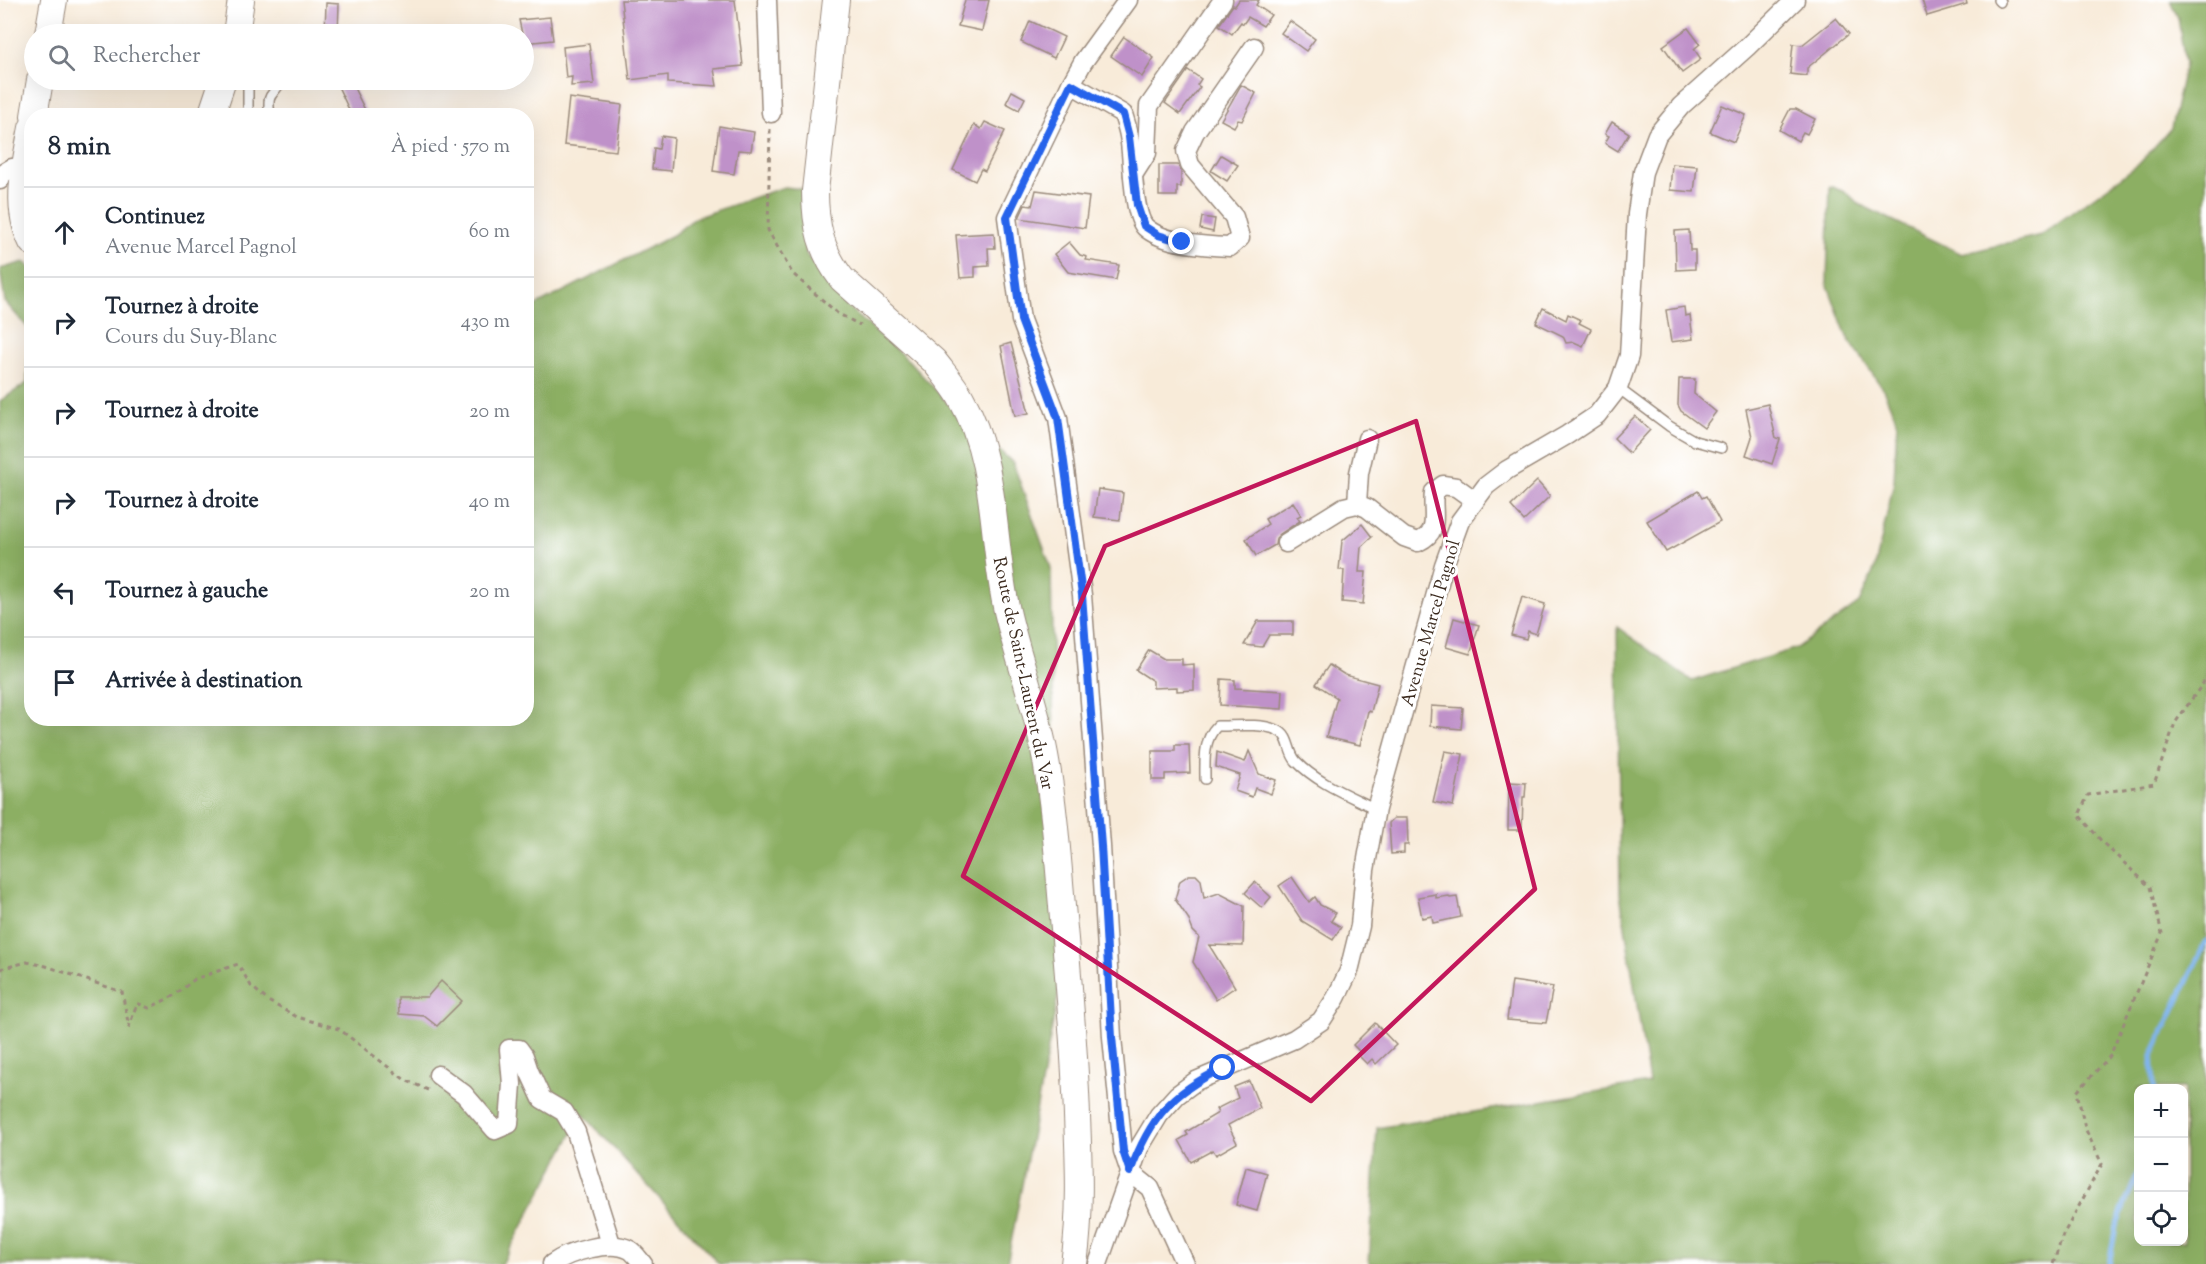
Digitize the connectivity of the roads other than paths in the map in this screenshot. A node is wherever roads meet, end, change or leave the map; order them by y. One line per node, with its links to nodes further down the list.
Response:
1 (54, 0): 8 (main road)
2 (241, 0): 9 (main road)
3 (767, 0): 20 (street)
4 (836, 0): 39 (main road, Route de Saint-Laurent du Var)
5 (1128, 0): 11 (street)
6 (1222, 0): 22 (street)
7 (1795, 0): 26 (street, Avenue Marcel Pagnol)
8 (50, 24)
9 (237, 24)
10 (1254, 47): 22 (street)
11 (1071, 84): 22 (street); 35 (street)
12 (38, 90): 16 (main road)
13 (220, 90): 17 (main road)
14 (248, 90): 18 (lane)
15 (274, 90): 19 (lane)
16 (35, 108)
17 (214, 108)
18 (248, 108)
19 (269, 108)
20 (771, 112)
21 (24, 167): 24 (street)
22 (1133, 174)
23 (24, 179): 25 (main road)
24 (0, 180)
25 (24, 221)
26 (1618, 388): 28 (lane); 29 (street, Avenue Marcel Pagnol)
27 (1367, 439): 30 (street)
28 (1721, 448)
29 (1474, 500): 30 (street); 33 (street, Avenue Marcel Pagnol)
30 (1357, 504): 31 (street)
31 (1286, 543)
32 (1205, 780): 33 (lane)
33 (1376, 809): 35 (street, Avenue Marcel Pagnol)
34 (435, 1084): 36 (street)
35 (1130, 1172): 40 (street, Avenue Marcel Pagnol); 41 (street)
36 (610, 1244): 37 (street); 38 (street)
37 (552, 1264)
38 (643, 1264)
39 (1074, 1264)
40 (1098, 1264)
41 (1185, 1264)

